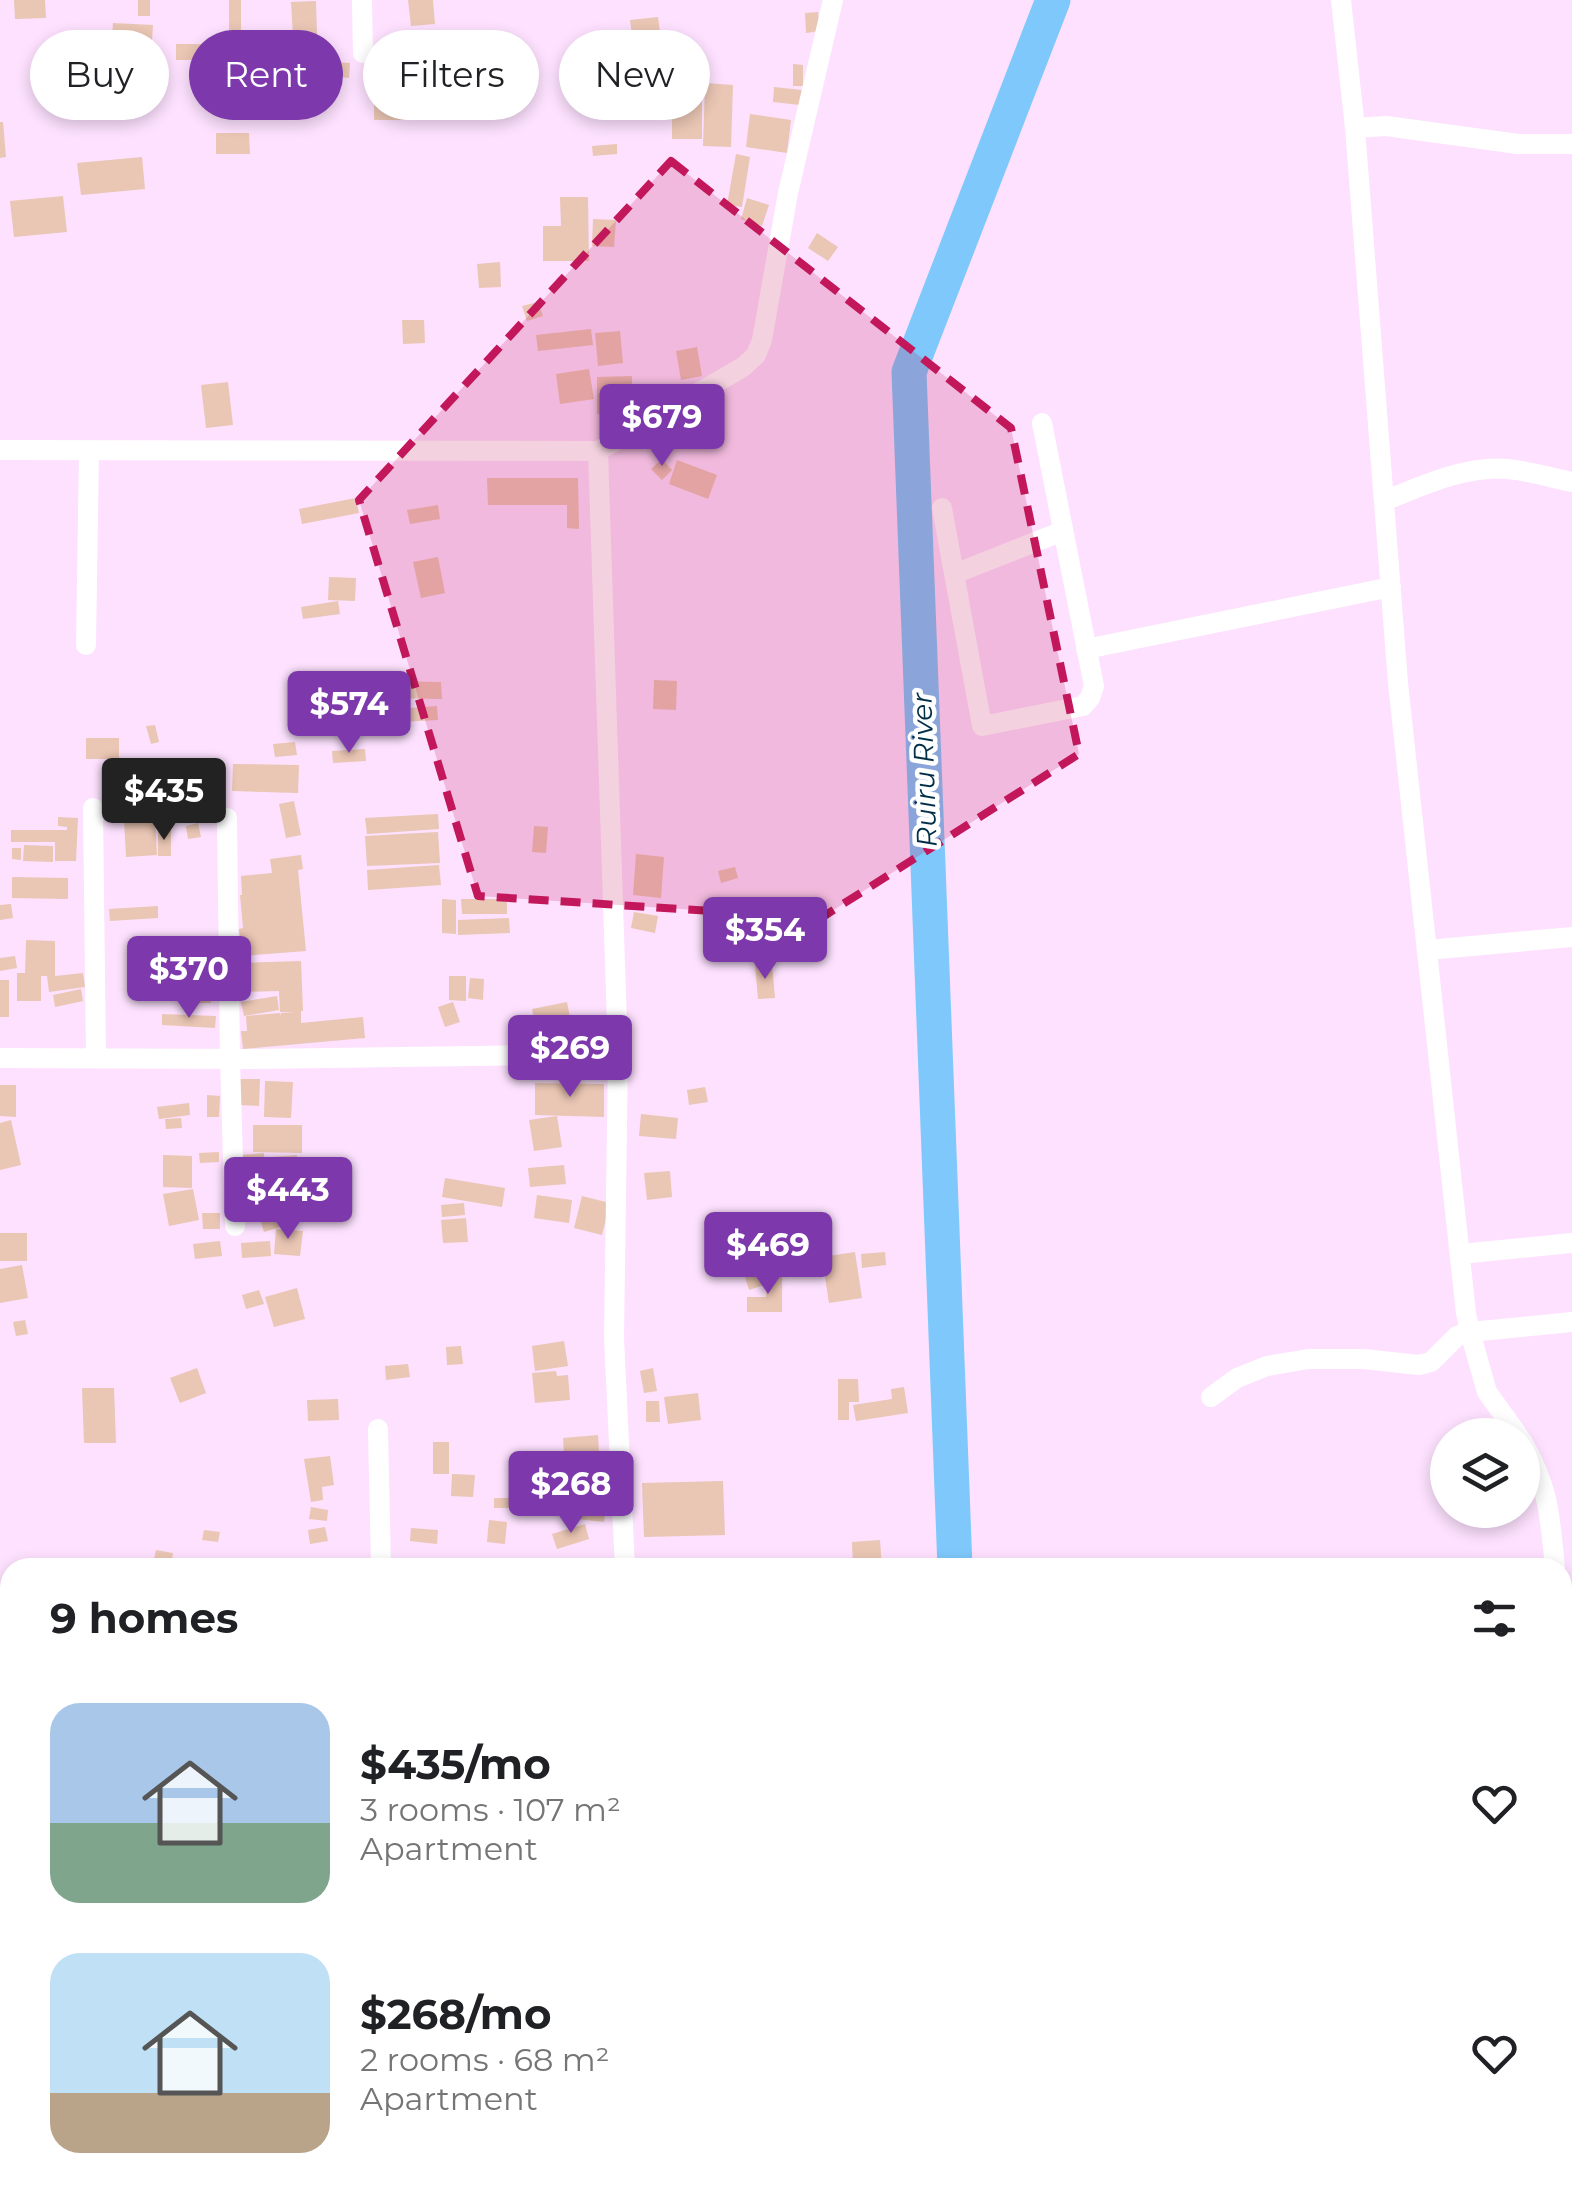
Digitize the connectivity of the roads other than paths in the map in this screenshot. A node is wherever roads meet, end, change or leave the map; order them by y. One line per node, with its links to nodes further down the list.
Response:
1 (362, 0): 4 (street)
2 (833, 0): 10 (street)
3 (1341, 0): 5 (street)
4 (363, 53)
5 (1356, 128): 6 (street); 12 (street)
6 (1572, 144)
7 (1042, 424): 14 (street)
8 (0, 450): 9 (street)
9 (89, 451): 10 (street); 17 (street)
10 (598, 452): 23 (street)
11 (1572, 482): 12 (street)
12 (1384, 502): 16 (street)
13 (942, 508): 15 (street)
14 (1063, 531): 15 (street); 18 (street)
15 (954, 574): 18 (street)
16 (1391, 587): 18 (street); 22 (street)
17 (86, 645)
18 (1086, 650)
19 (93, 808): 25 (street)
20 (227, 818): 26 (street)
21 (1572, 937): 22 (street)
22 (1427, 950): 29 (street)
23 (618, 1054): 26 (street); 37 (street)
24 (0, 1058): 25 (street)
25 (96, 1058): 26 (street)
26 (230, 1059): 27 (street)
27 (235, 1226)
28 (1572, 1243): 29 (street)
29 (1460, 1254): 31 (street)
30 (1572, 1322): 31 (street)
31 (1470, 1332): 32 (street); 33 (street)
32 (1211, 1397)
33 (1506, 1418)
34 (378, 1429): 36 (street)
35 (1540, 1476): 38 (street)
36 (381, 1558)
37 (624, 1558)
38 (1553, 1558)

